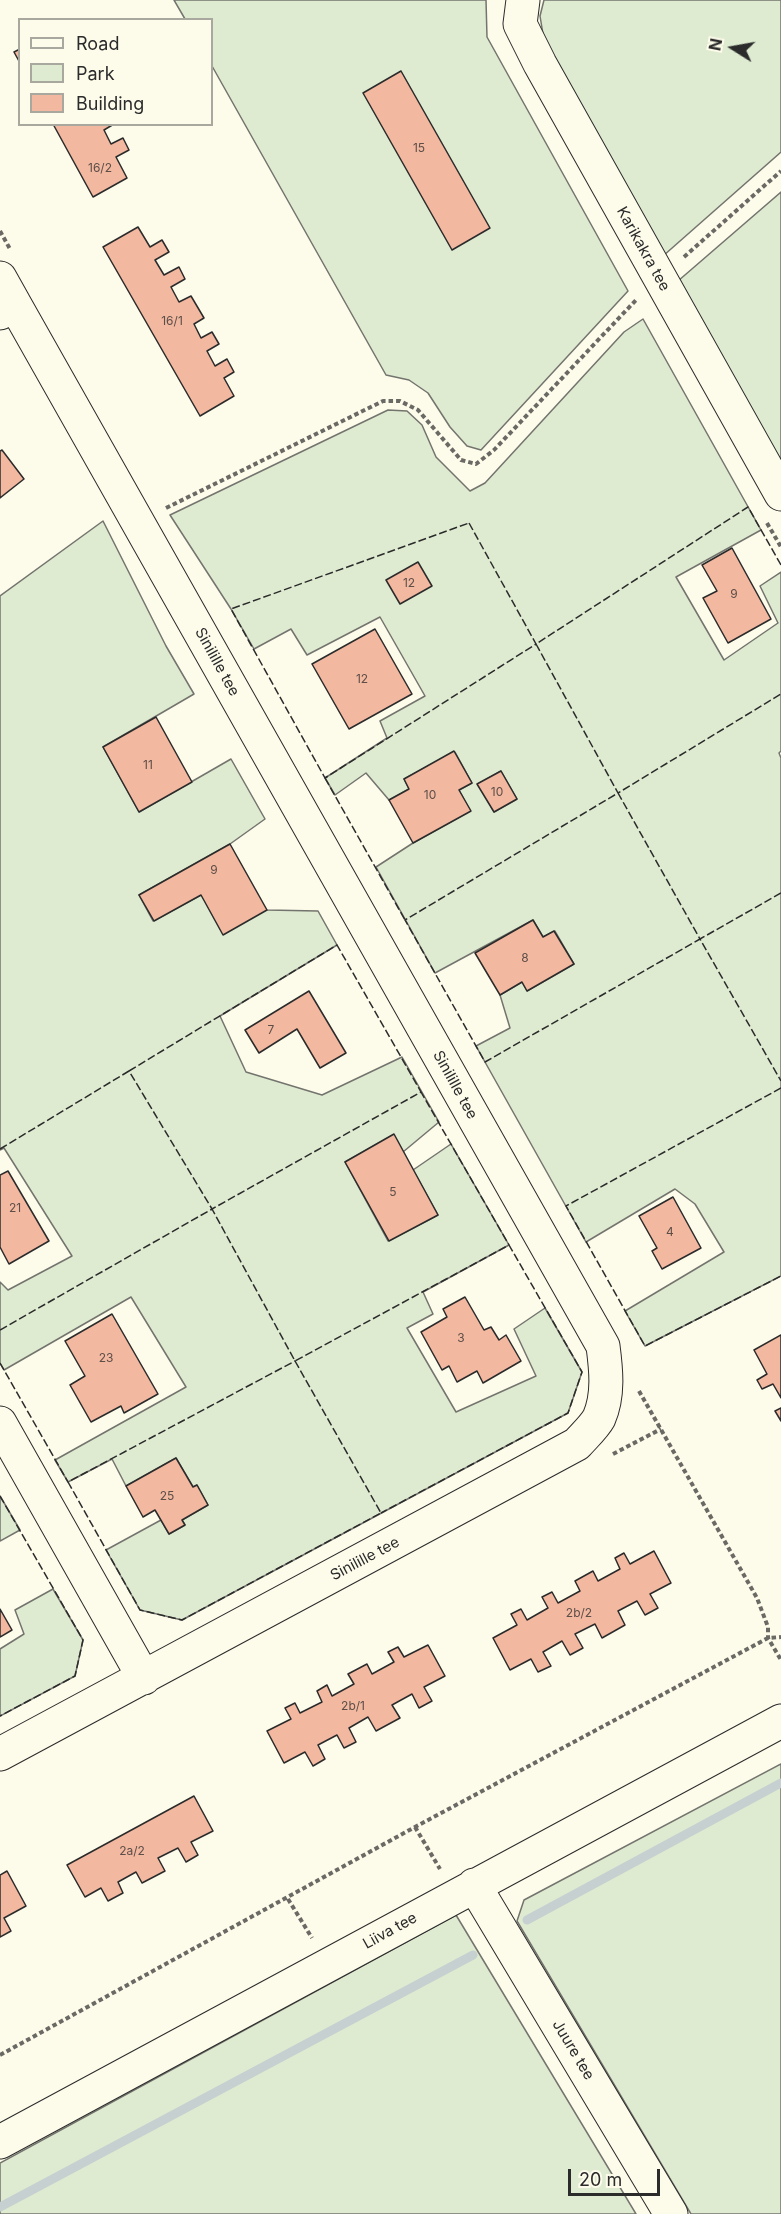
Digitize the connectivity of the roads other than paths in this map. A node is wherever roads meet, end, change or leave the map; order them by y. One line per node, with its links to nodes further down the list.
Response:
1 (523, 0): 3 (street, Karikakra tee)
2 (5, 298): 5 (street, Sinilille tee)
3 (781, 494)
4 (0, 1423): 5 (street)
5 (144, 1677): 7 (street, Sinilille tee)
6 (781, 1721): 8 (street, Liiva tee)
7 (0, 1754)
8 (474, 1885): 9 (street, Liiva tee); 10 (street, Juure tee)
9 (0, 2142)
10 (671, 2214)

